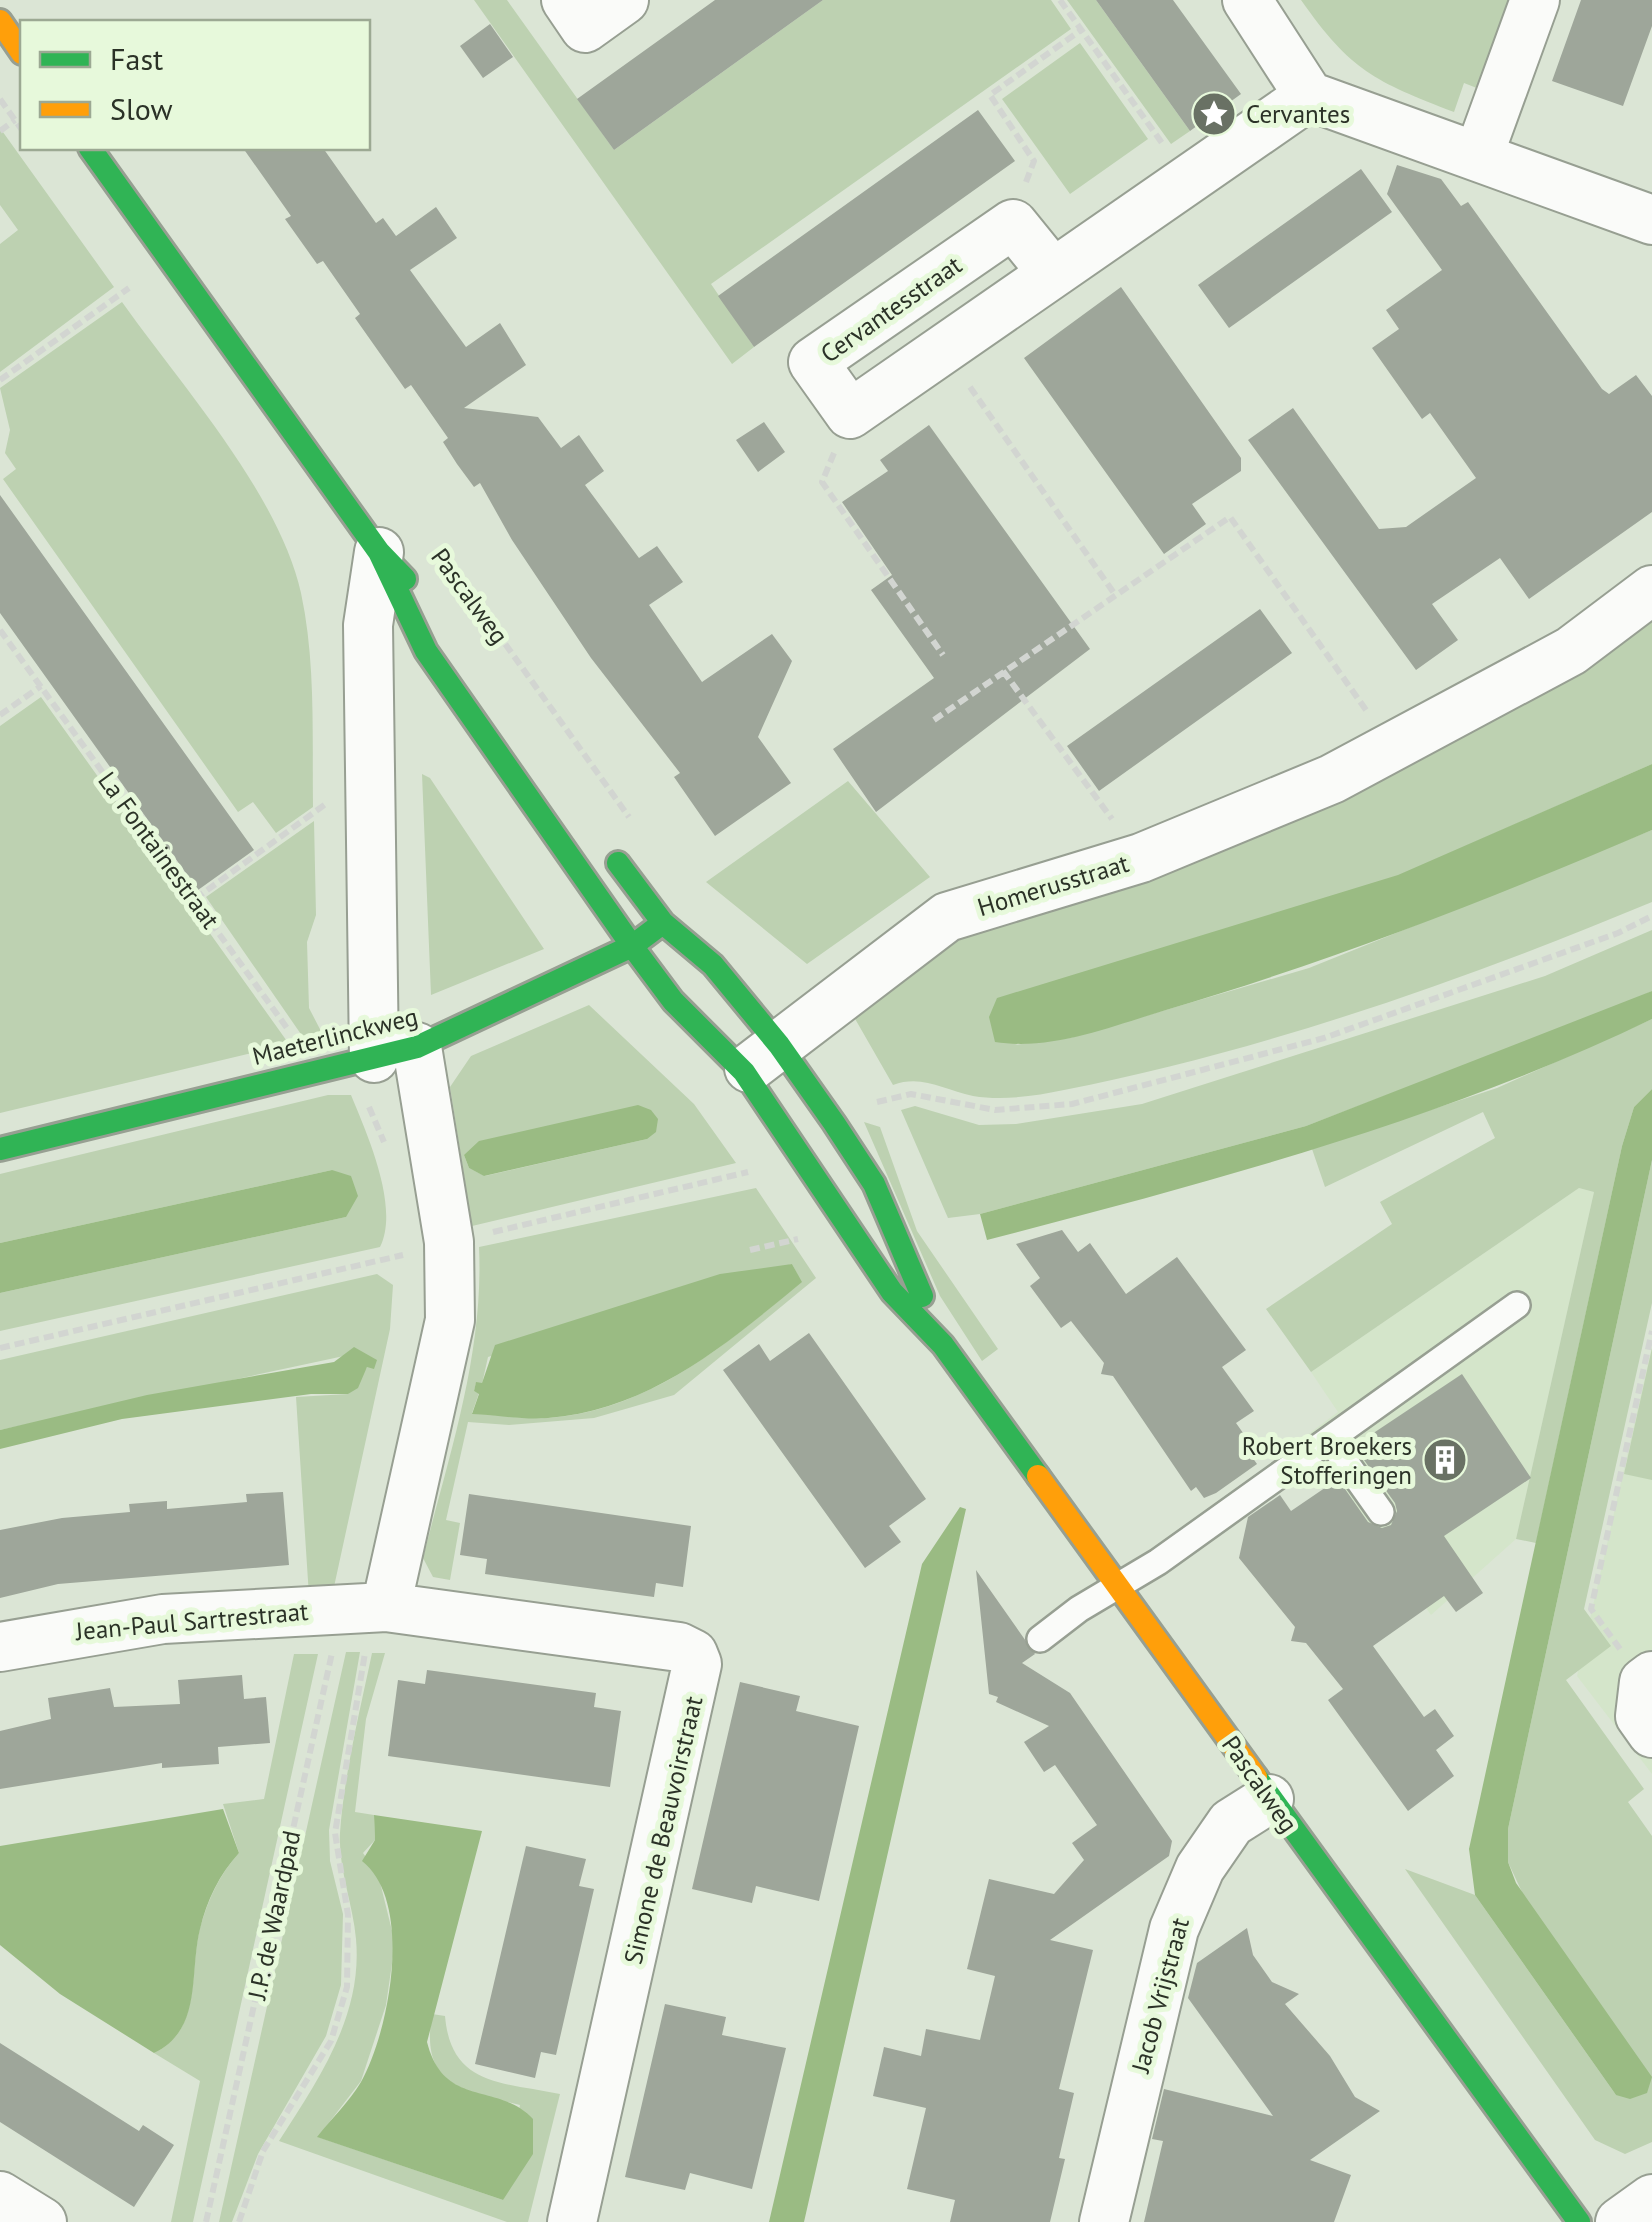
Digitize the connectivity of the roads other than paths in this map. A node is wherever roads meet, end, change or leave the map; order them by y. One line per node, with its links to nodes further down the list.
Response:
1 (566, 0): 2 (street)
2 (624, 0)
3 (1246, 0): 7 (street)
4 (1535, 0): 9 (street)
5 (0, 21): 6 (street)
6 (20, 50)
7 (1308, 96): 9 (street); 11 (street)
8 (91, 150): 12 (street, Pascalweg)
9 (1478, 157): 10 (street)
10 (1652, 220)
11 (1052, 272): 11 (street, Cervantesstraat)
12 (379, 552): 14 (street, Pascalweg); 17 (street, Pascalweg); 18 (street)
13 (1652, 590): 19 (street, Homerusstraat)
14 (427, 602)
15 (608, 850): 16 (street, Pascalweg)
16 (663, 923): 17 (street, Maeterlinckweg); 19 (street, Pascalweg)
17 (632, 946): 18 (street, Maeterlinckweg); 19 (street, Pascalweg)
18 (395, 1052): 20 (street, Maeterlinckweg); 26 (street)
19 (762, 1058): 22 (street, Pascalweg); 22 (street, Pascalweg)
20 (0, 1149)
21 (1517, 1305): 23 (lane)
22 (942, 1345): 25 (street, Pascalweg)
23 (1330, 1440): 24 (lane); 25 (lane)
24 (1381, 1512)
25 (1120, 1585): 27 (lane); 31 (street, Pascalweg)
26 (364, 1608): 28 (street, Jean-Paul Sartrestraat); 35 (street, Simone de Beauvoirstraat)
27 (1040, 1639)
28 (0, 1647)
29 (1648, 1679): 30 (street)
30 (1652, 1733)
31 (1269, 1799): 36 (street, Jacob Vrijstraat); 37 (street, Pascalweg)
32 (0, 2196): 34 (street)
33 (1652, 2200): 38 (street)
34 (42, 2222)
35 (572, 2222)
36 (1104, 2222)
37 (1580, 2222)
38 (1620, 2222)

